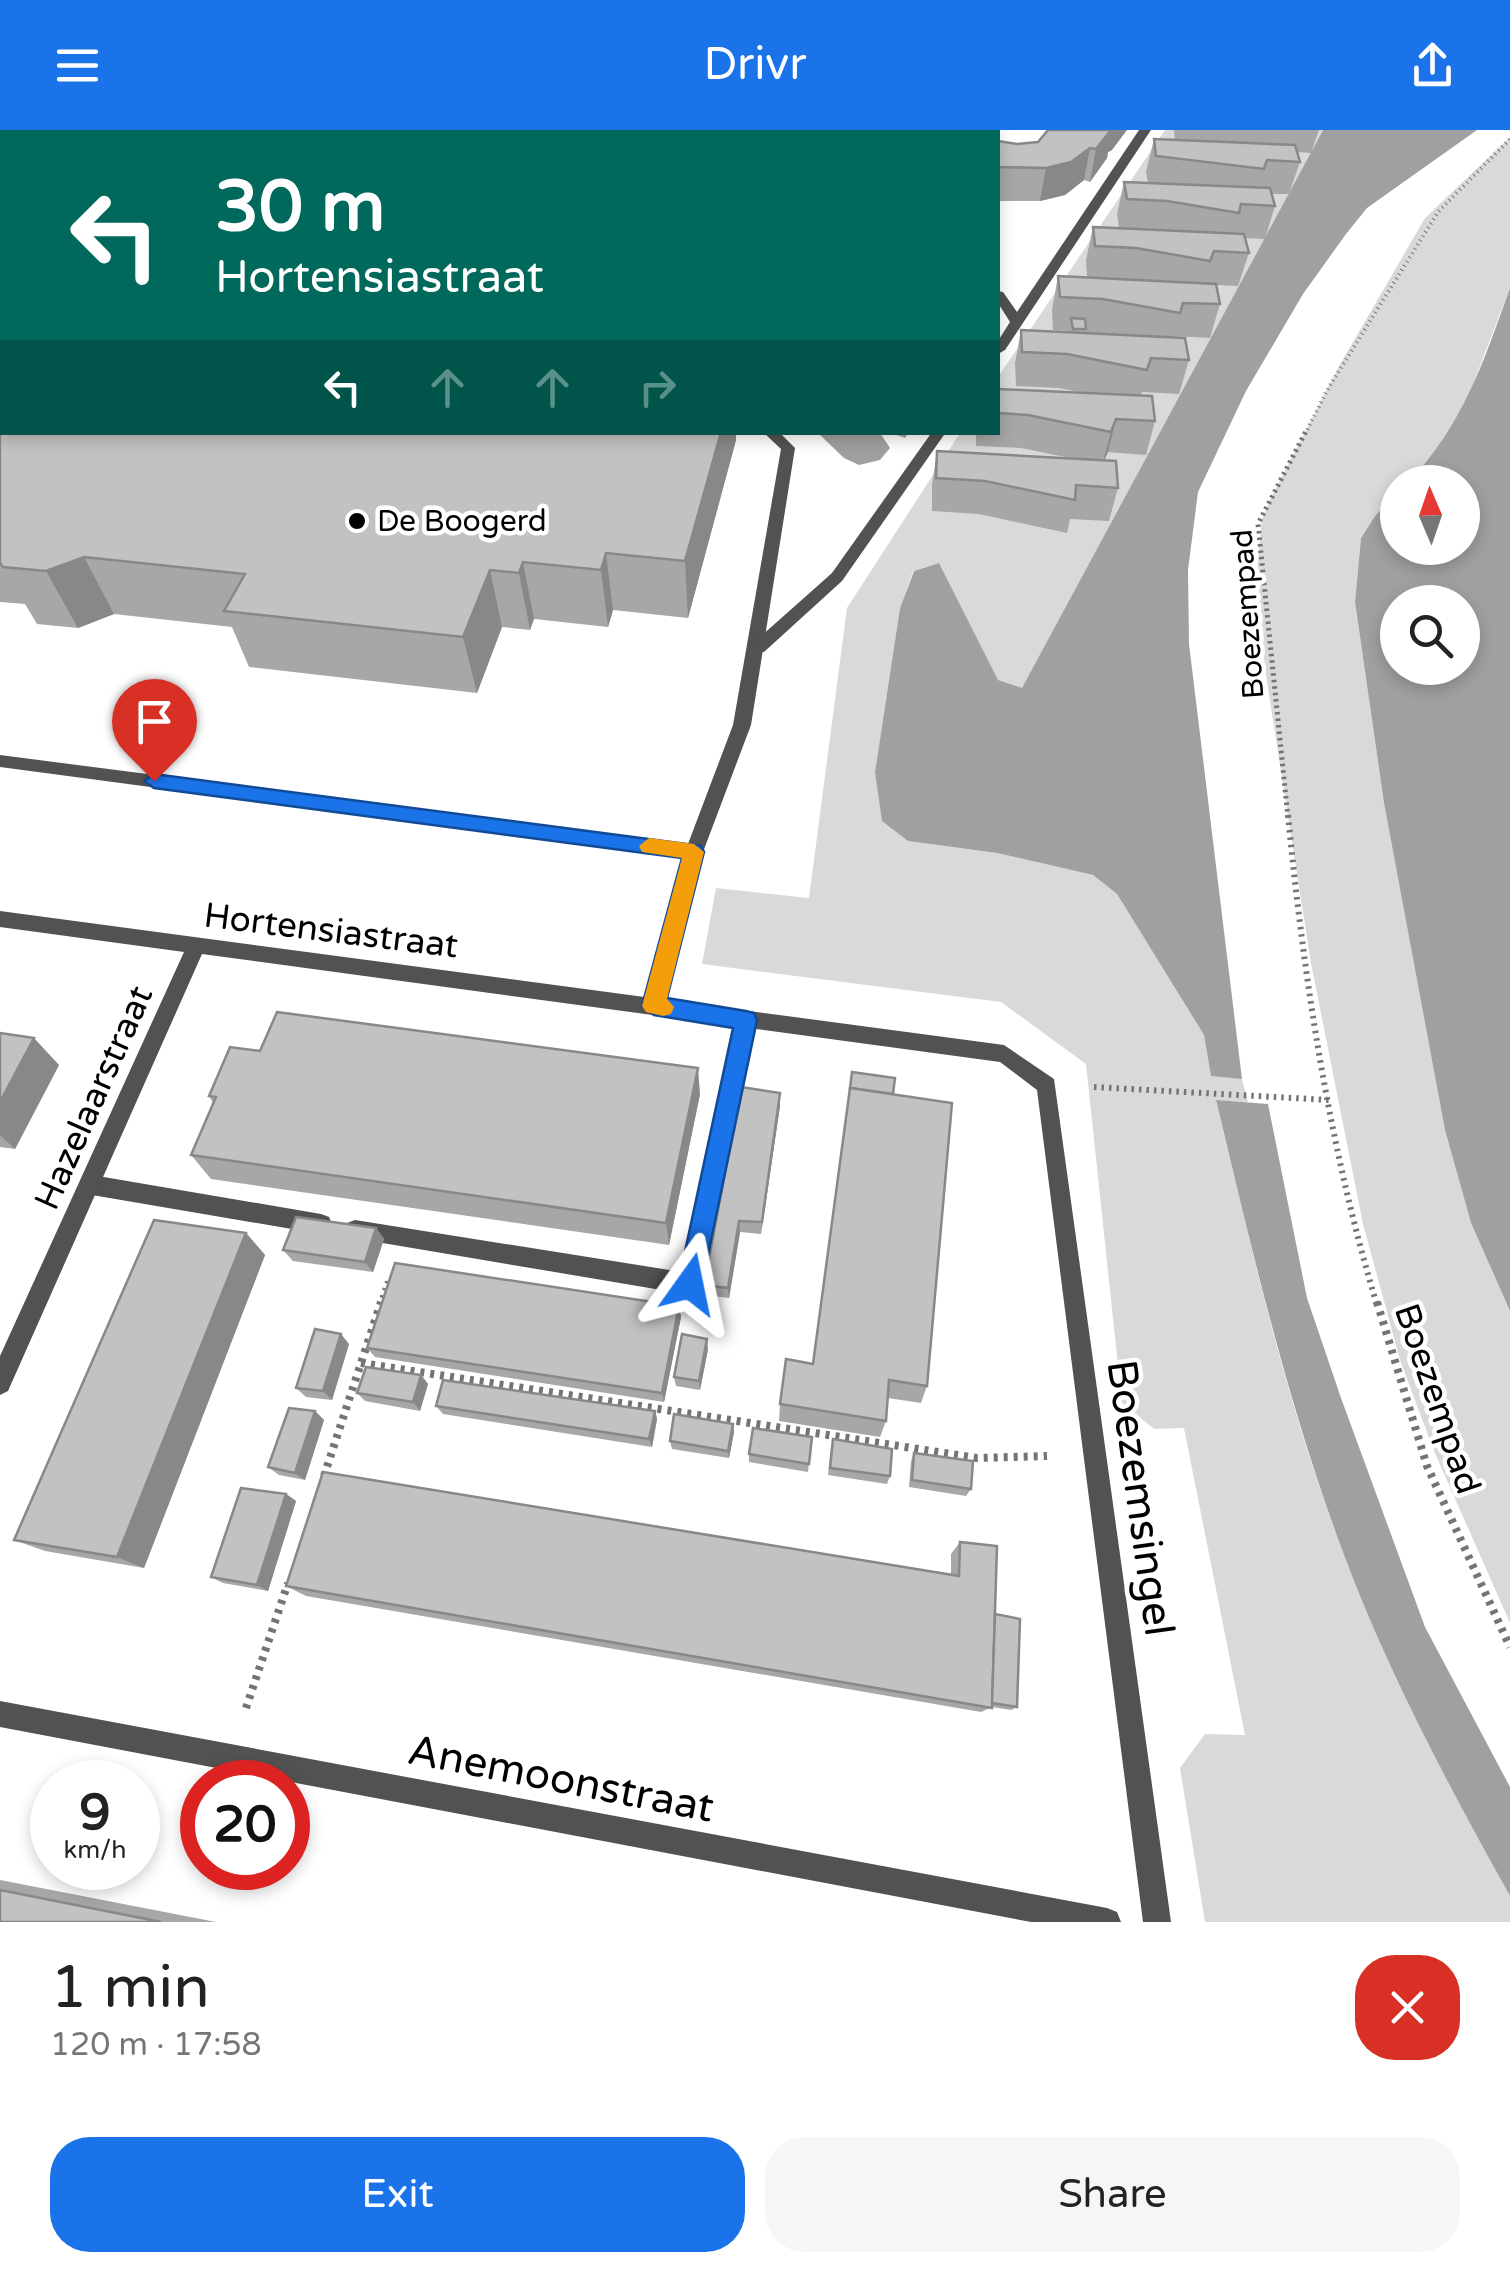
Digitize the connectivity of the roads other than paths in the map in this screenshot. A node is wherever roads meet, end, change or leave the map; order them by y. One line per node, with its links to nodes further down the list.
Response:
1 (1145, 130): 3 (street)
2 (1000, 298): 3 (street)
3 (1017, 322): 4 (street)
4 (1000, 347)
5 (773, 435): 7 (street)
6 (937, 435): 7 (street)
7 (758, 648): 9 (street)
8 (0, 761): 9 (street)
9 (694, 852): 12 (street)
10 (0, 919): 11 (street, Hortensiastraat)
11 (196, 946): 12 (street, Hortensiastraat); 15 (street, Hazelaarstraat)
12 (654, 1006): 13 (street, Hortensiastraat)
13 (746, 1020): 14 (street, Hortensiastraat); 15 (street)
14 (1047, 1085): 19 (street, Boezemsingel)
15 (92, 1185): 16 (street, Hazelaarstraat)
16 (0, 1384)
17 (0, 1714): 18 (street, Anemoonstraat)
18 (1107, 1922)
19 (1157, 1922)

